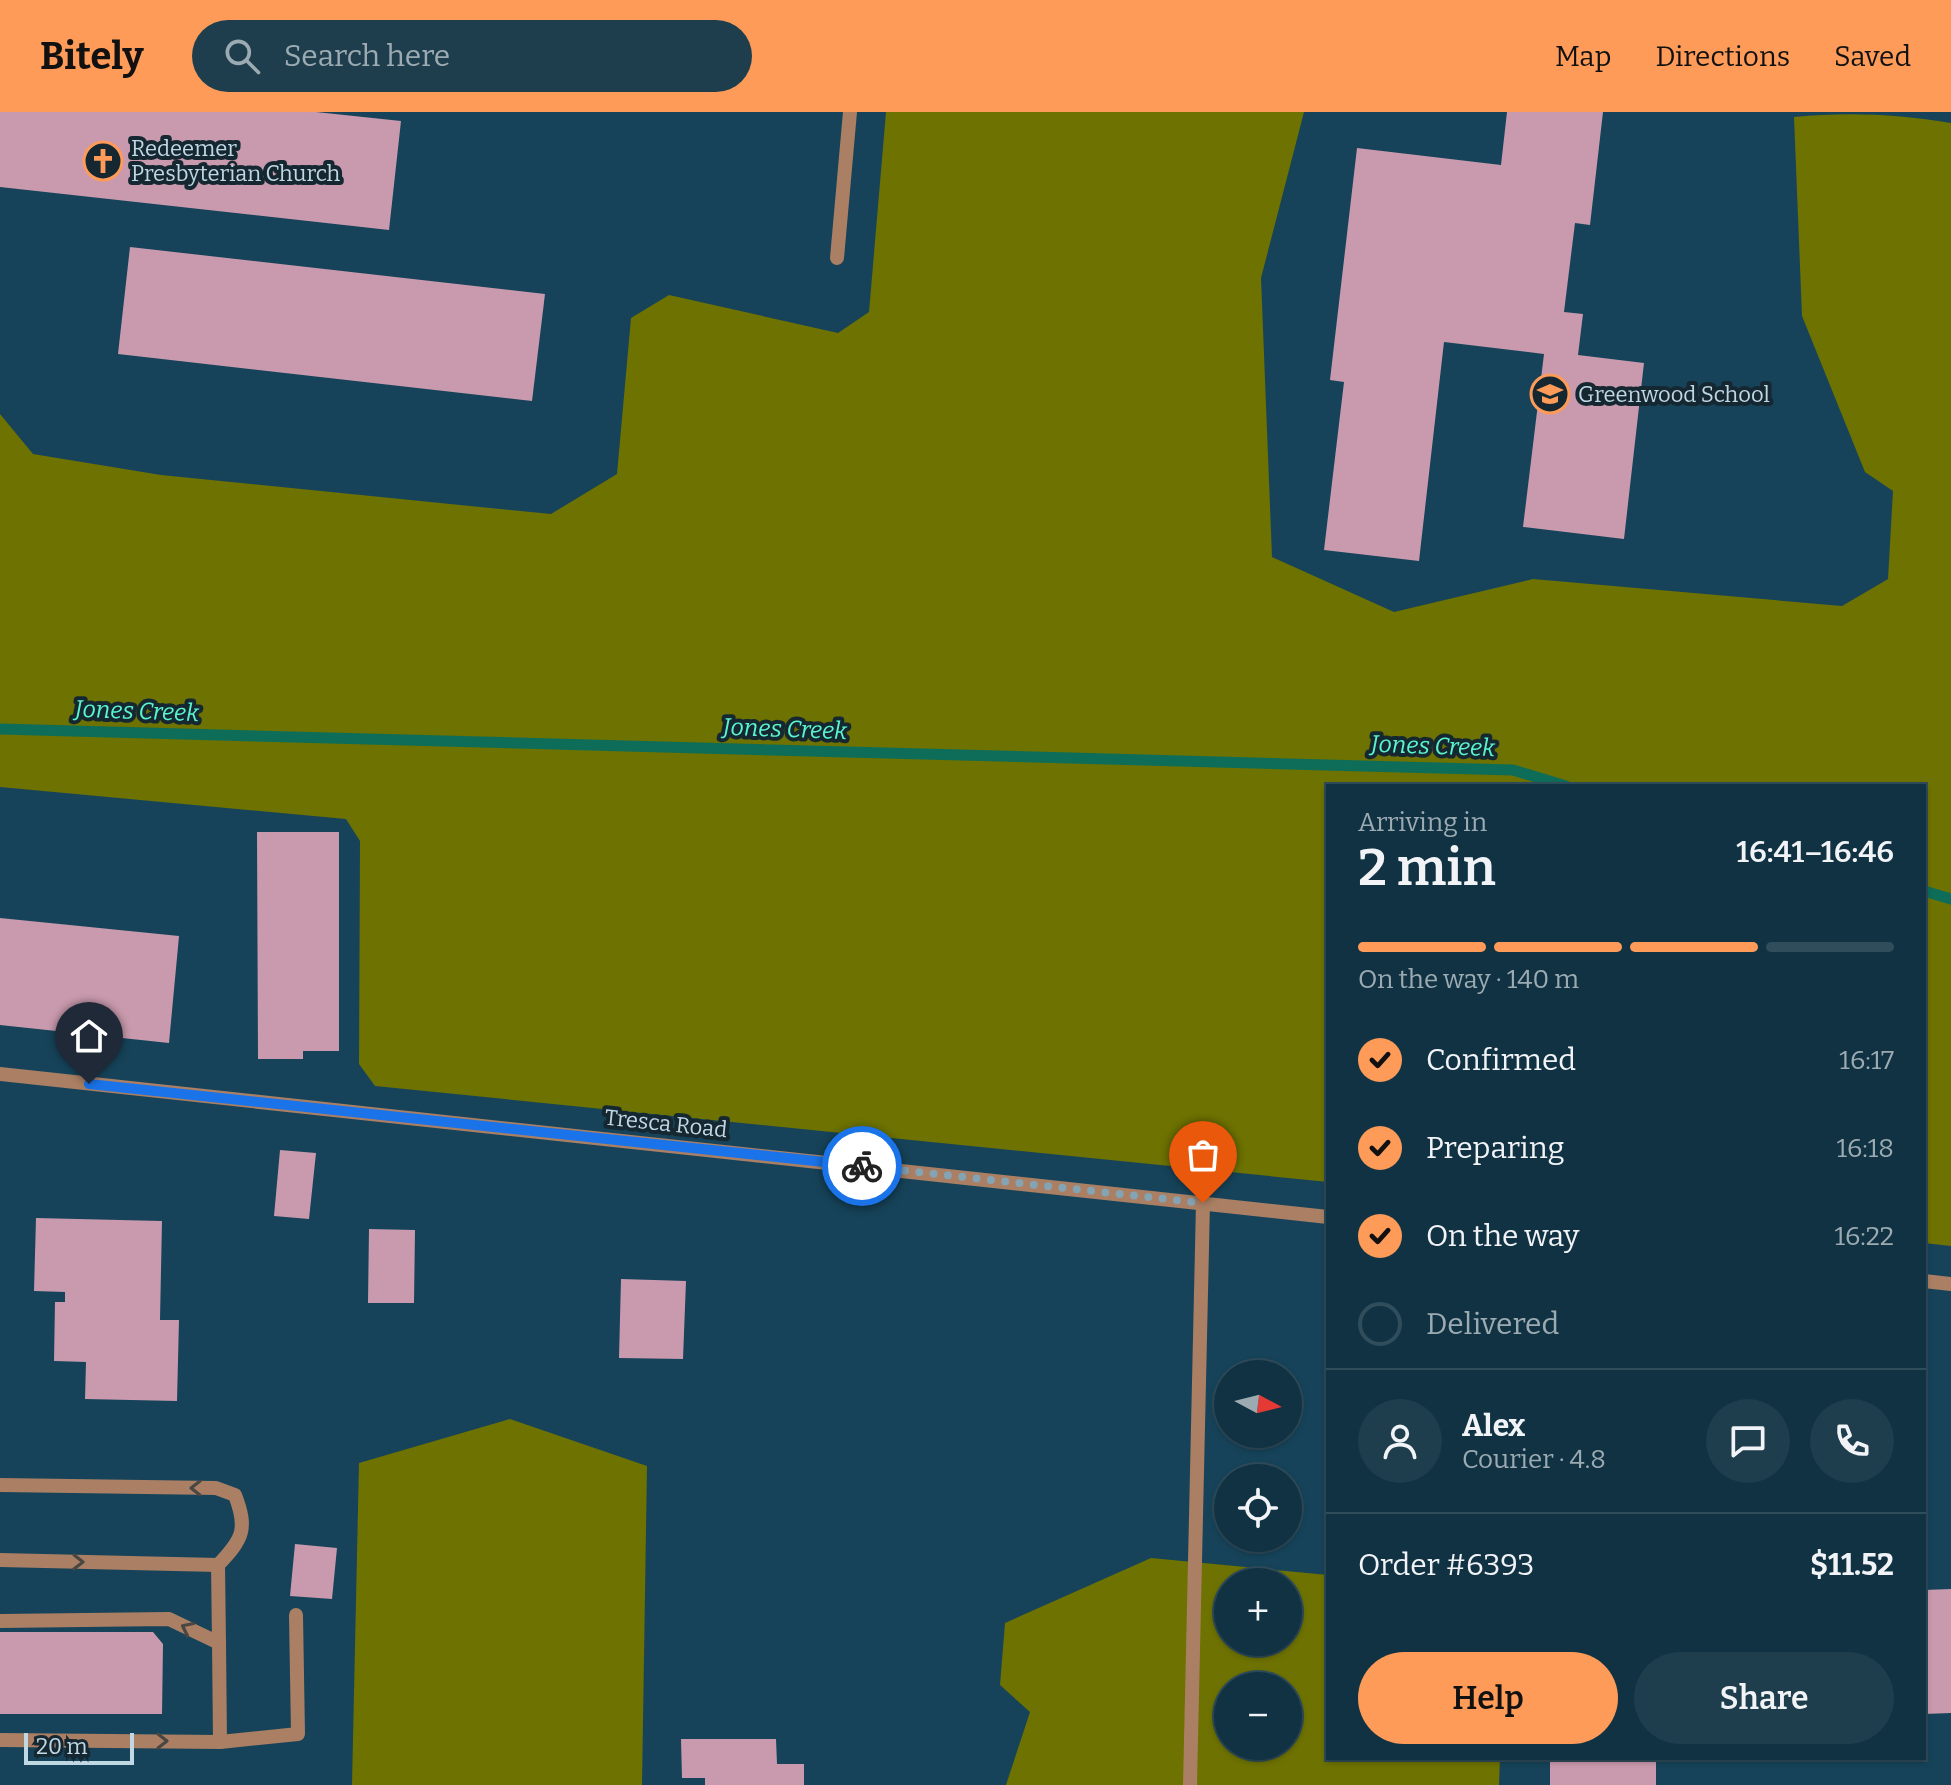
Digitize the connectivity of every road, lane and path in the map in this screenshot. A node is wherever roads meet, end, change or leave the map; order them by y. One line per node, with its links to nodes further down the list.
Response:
1 (850, 112): 2 (street)
2 (837, 258)
3 (0, 1074): 4 (street, Tresca Road)
4 (1203, 1203): 5 (street, Tresca Road); 16 (street)
5 (1326, 1217)
6 (1926, 1281): 7 (street)
7 (1951, 1284)
8 (0, 1485): 10 (street, one-way to 8)
9 (0, 1560): 10 (street, one-way to 10)
10 (218, 1565): 13 (street)
11 (296, 1615): 15 (street)
12 (0, 1621): 13 (street, one-way to 12)
13 (219, 1643): 15 (street)
14 (0, 1740): 15 (street, one-way to 15)
15 (220, 1742)
16 (1190, 1785)

